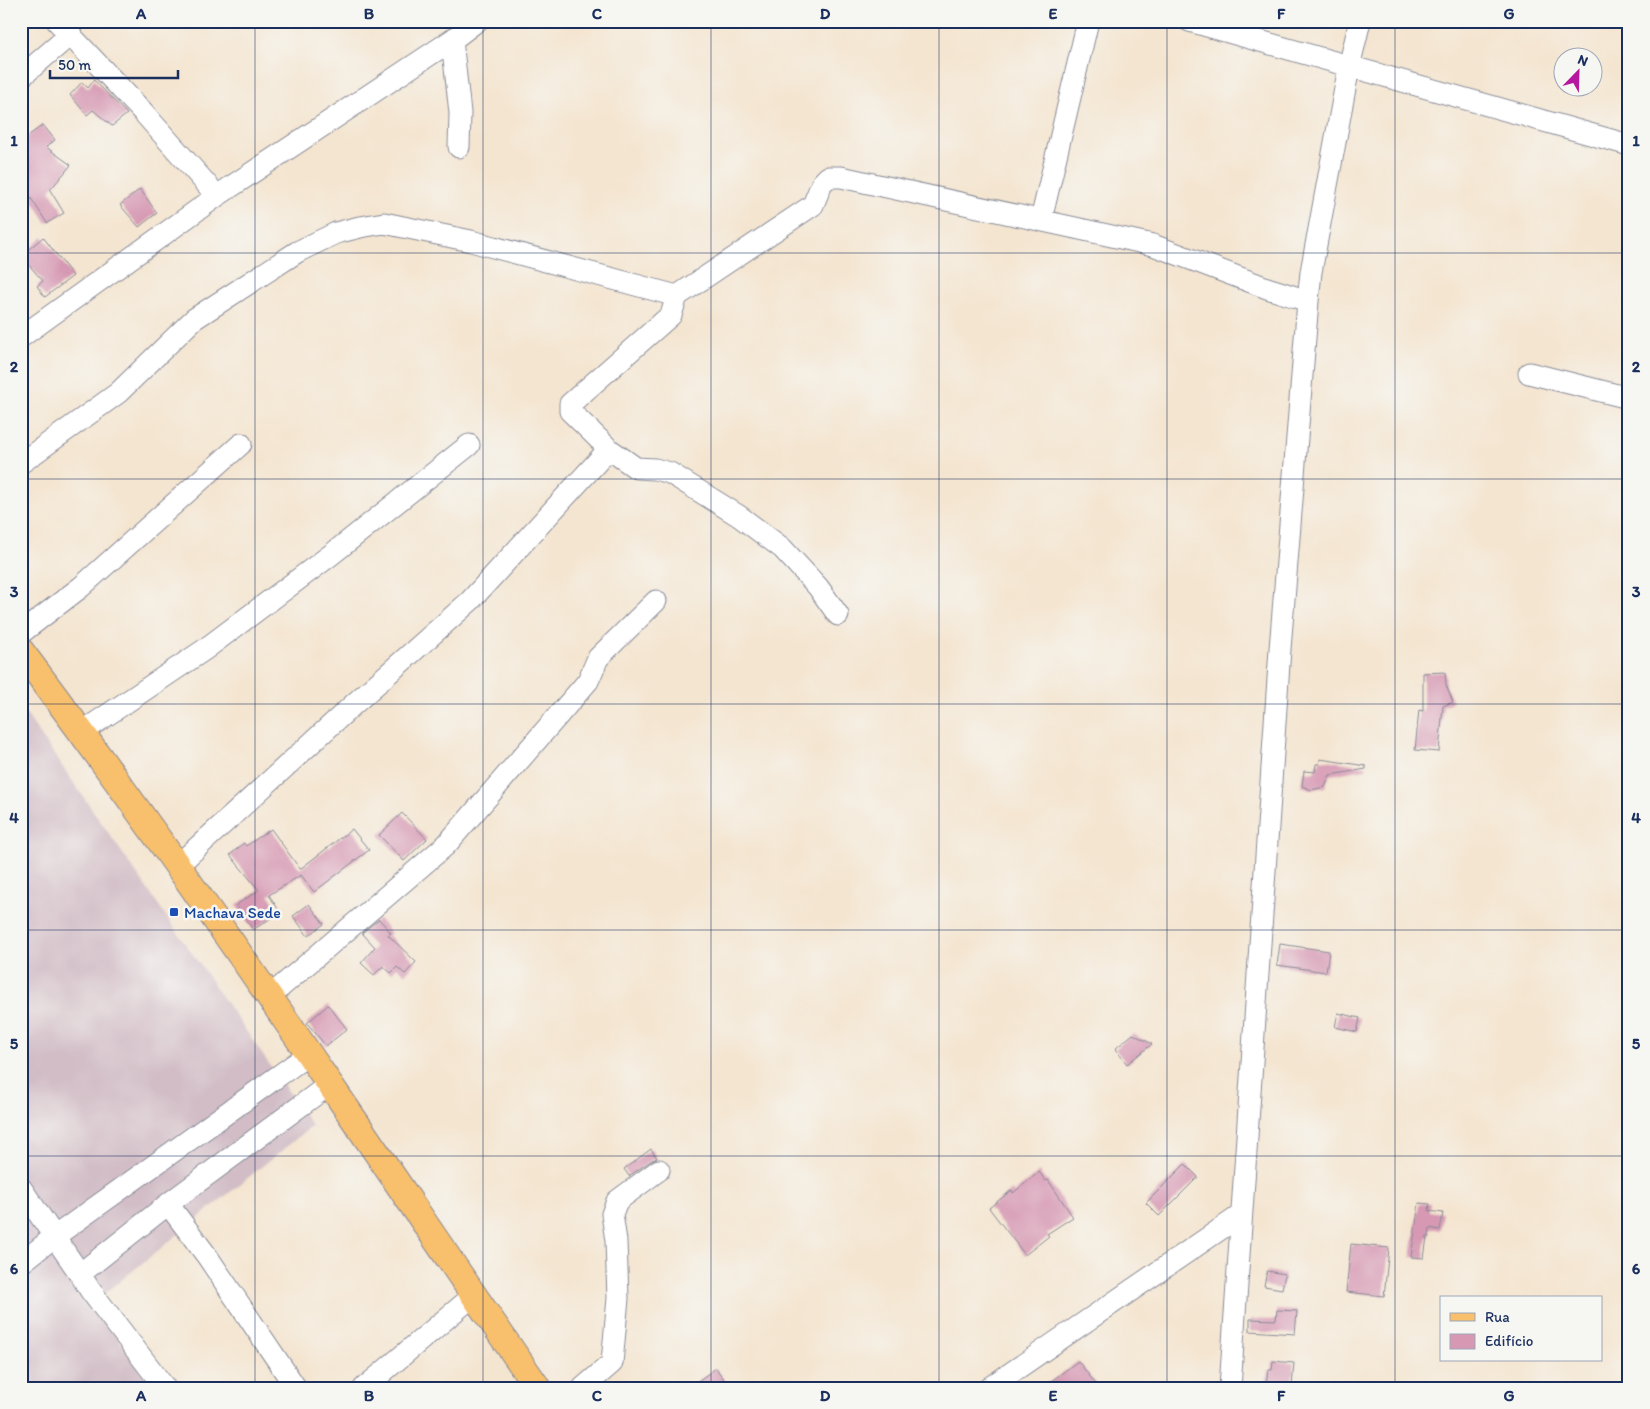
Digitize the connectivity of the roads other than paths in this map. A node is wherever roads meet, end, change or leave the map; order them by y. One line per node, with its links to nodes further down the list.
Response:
1 (478, 21): 6 (street)
2 (1088, 21): 12 (street)
3 (1189, 21): 7 (street)
4 (1360, 21): 7 (street)
5 (64, 28): 8 (street); 11 (street)
6 (452, 40): 10 (street); 11 (street)
7 (1349, 67): 9 (street); 14 (street)
8 (21, 77)
9 (1629, 145)
10 (459, 147)
11 (217, 196): 15 (street)
12 (1041, 220): 13 (street); 14 (street)
13 (677, 296): 20 (street); 21 (street)
14 (1308, 301): 34 (street)
15 (21, 337)
16 (1529, 373): 17 (street)
17 (1629, 398)
18 (241, 444): 24 (street)
19 (470, 444): 26 (street)
20 (609, 449): 23 (street); 27 (street)
21 (21, 463)
22 (656, 601): 28 (street)
23 (838, 615)
24 (21, 633)
25 (21, 651): 26 (main road)
26 (82, 732): 27 (main road)
27 (177, 866): 28 (main road)
28 (269, 997): 29 (main road)
29 (309, 1054): 30 (main road); 35 (street)
30 (330, 1084): 33 (street); 38 (main road)
31 (659, 1170): 43 (street)
32 (21, 1188): 35 (street)
33 (168, 1204): 37 (street); 40 (street)
34 (1241, 1215): 44 (street); 45 (street)
35 (54, 1237): 36 (street); 37 (street)
36 (21, 1263)
37 (80, 1274): 39 (street)
38 (474, 1296): 41 (street); 42 (main road)
39 (165, 1388)
40 (296, 1388)
41 (364, 1388)
42 (538, 1388)
43 (583, 1388)
44 (989, 1388)
45 (1230, 1388)

